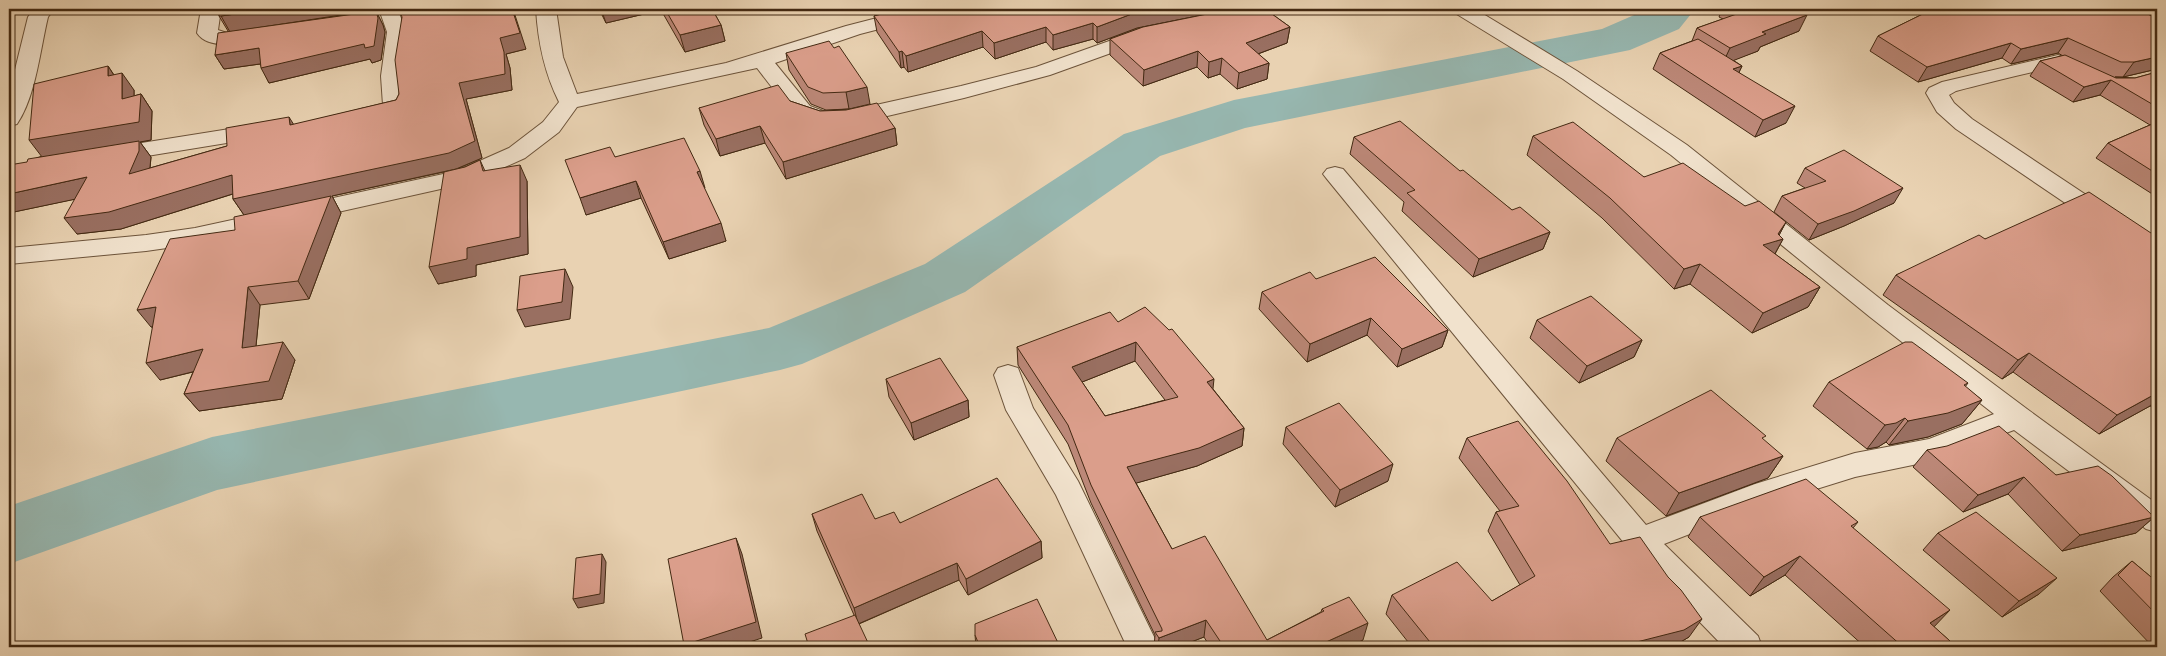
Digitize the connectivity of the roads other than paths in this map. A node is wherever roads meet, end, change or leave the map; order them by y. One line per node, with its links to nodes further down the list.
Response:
1 (44, 9): 13 (street)
2 (211, 9): 8 (street)
3 (546, 9): 11 (street)
4 (934, 9): 9 (street)
5 (1462, 9): 20 (street)
6 (396, 20): 12 (street)
7 (1165, 29): 9 (street)
8 (274, 33)
9 (762, 60): 11 (street)
10 (2090, 77): 17 (street)
11 (570, 102): 18 (street)
12 (346, 117)
13 (9, 119)
14 (279, 128): 15 (street)
15 (86, 159)
16 (1335, 174): 22 (street)
17 (2157, 253)
18 (9, 256)
19 (1008, 374): 23 (street)
20 (2018, 417): 21 (street); 22 (street)
21 (2157, 520)
22 (1640, 540): 24 (street)
23 (1143, 647)
24 (1746, 647)

